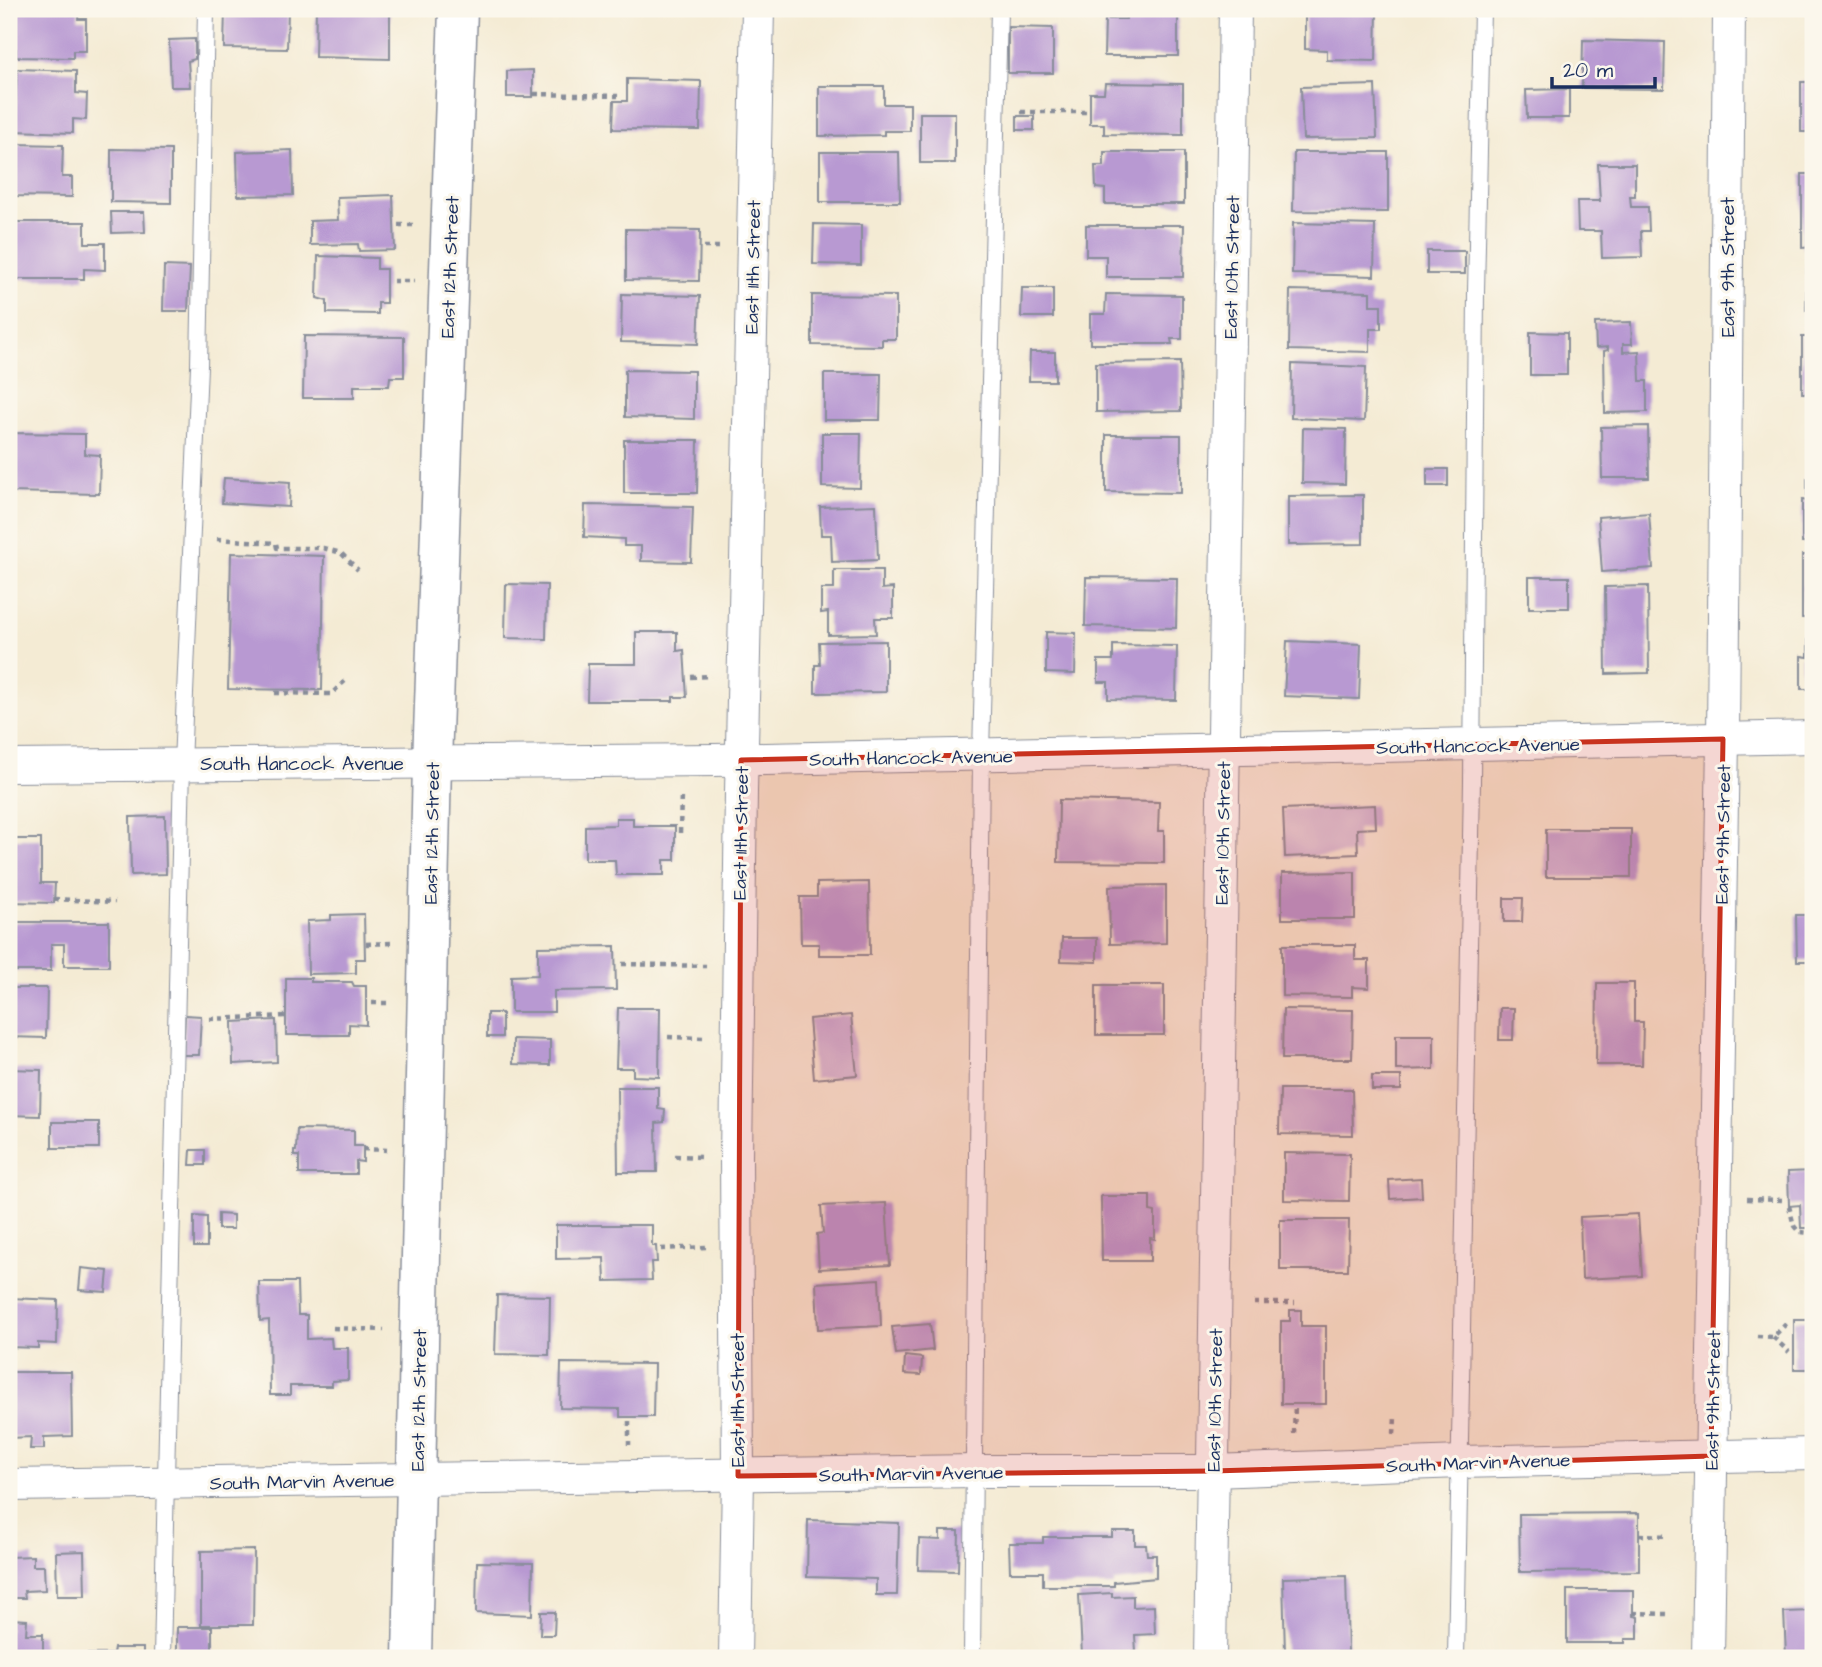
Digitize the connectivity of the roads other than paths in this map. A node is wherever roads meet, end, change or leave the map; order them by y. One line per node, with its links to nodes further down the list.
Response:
1 (206, 9): 15 (lane)
2 (458, 9): 14 (street, East 12th Street)
3 (758, 9): 13 (street, East 11th Street)
4 (999, 9): 12 (lane)
5 (1235, 9): 11 (street, East 10th Street)
6 (1482, 9): 10 (lane)
7 (1729, 9): 9 (street, East 9th Street)
8 (1813, 737): 9 (street, South Hancock Avenue)
9 (1723, 739): 10 (street, South Hancock Avenue); 18 (street, East 9th Street)
10 (1473, 745): 11 (street, South Hancock Avenue); 19 (lane)
11 (1223, 750): 12 (street, South Hancock Avenue); 21 (street, East 10th Street)
12 (981, 755): 13 (street, South Hancock Avenue); 20 (lane)
13 (741, 760): 14 (street, South Hancock Avenue); 22 (street, East 11th Street)
14 (432, 763): 15 (street, South Hancock Avenue); 23 (street, East 12th Street)
15 (182, 764): 16 (street, South Hancock Avenue); 24 (lane)
16 (9, 765)
17 (1813, 1454): 18 (street, South Marvin Avenue)
18 (1711, 1456): 19 (street, South Marvin Avenue); 32 (street, East 9th Street)
19 (1461, 1462): 21 (street, South Marvin Avenue); 31 (lane)
20 (975, 1471): 21 (street, South Marvin Avenue); 22 (street, South Marvin Avenue); 29 (lane)
21 (1213, 1471): 30 (street, East 10th Street)
22 (738, 1476): 23 (street, South Marvin Avenue); 28 (street, East 11th Street)
23 (416, 1480): 24 (street, South Marvin Avenue); 27 (street, East 12th Street)
24 (166, 1483): 25 (street, South Marvin Avenue); 26 (lane)
25 (9, 1485)
26 (162, 1658)
27 (412, 1658)
28 (736, 1658)
29 (972, 1658)
30 (1210, 1658)
31 (1456, 1658)
32 (1708, 1658)

